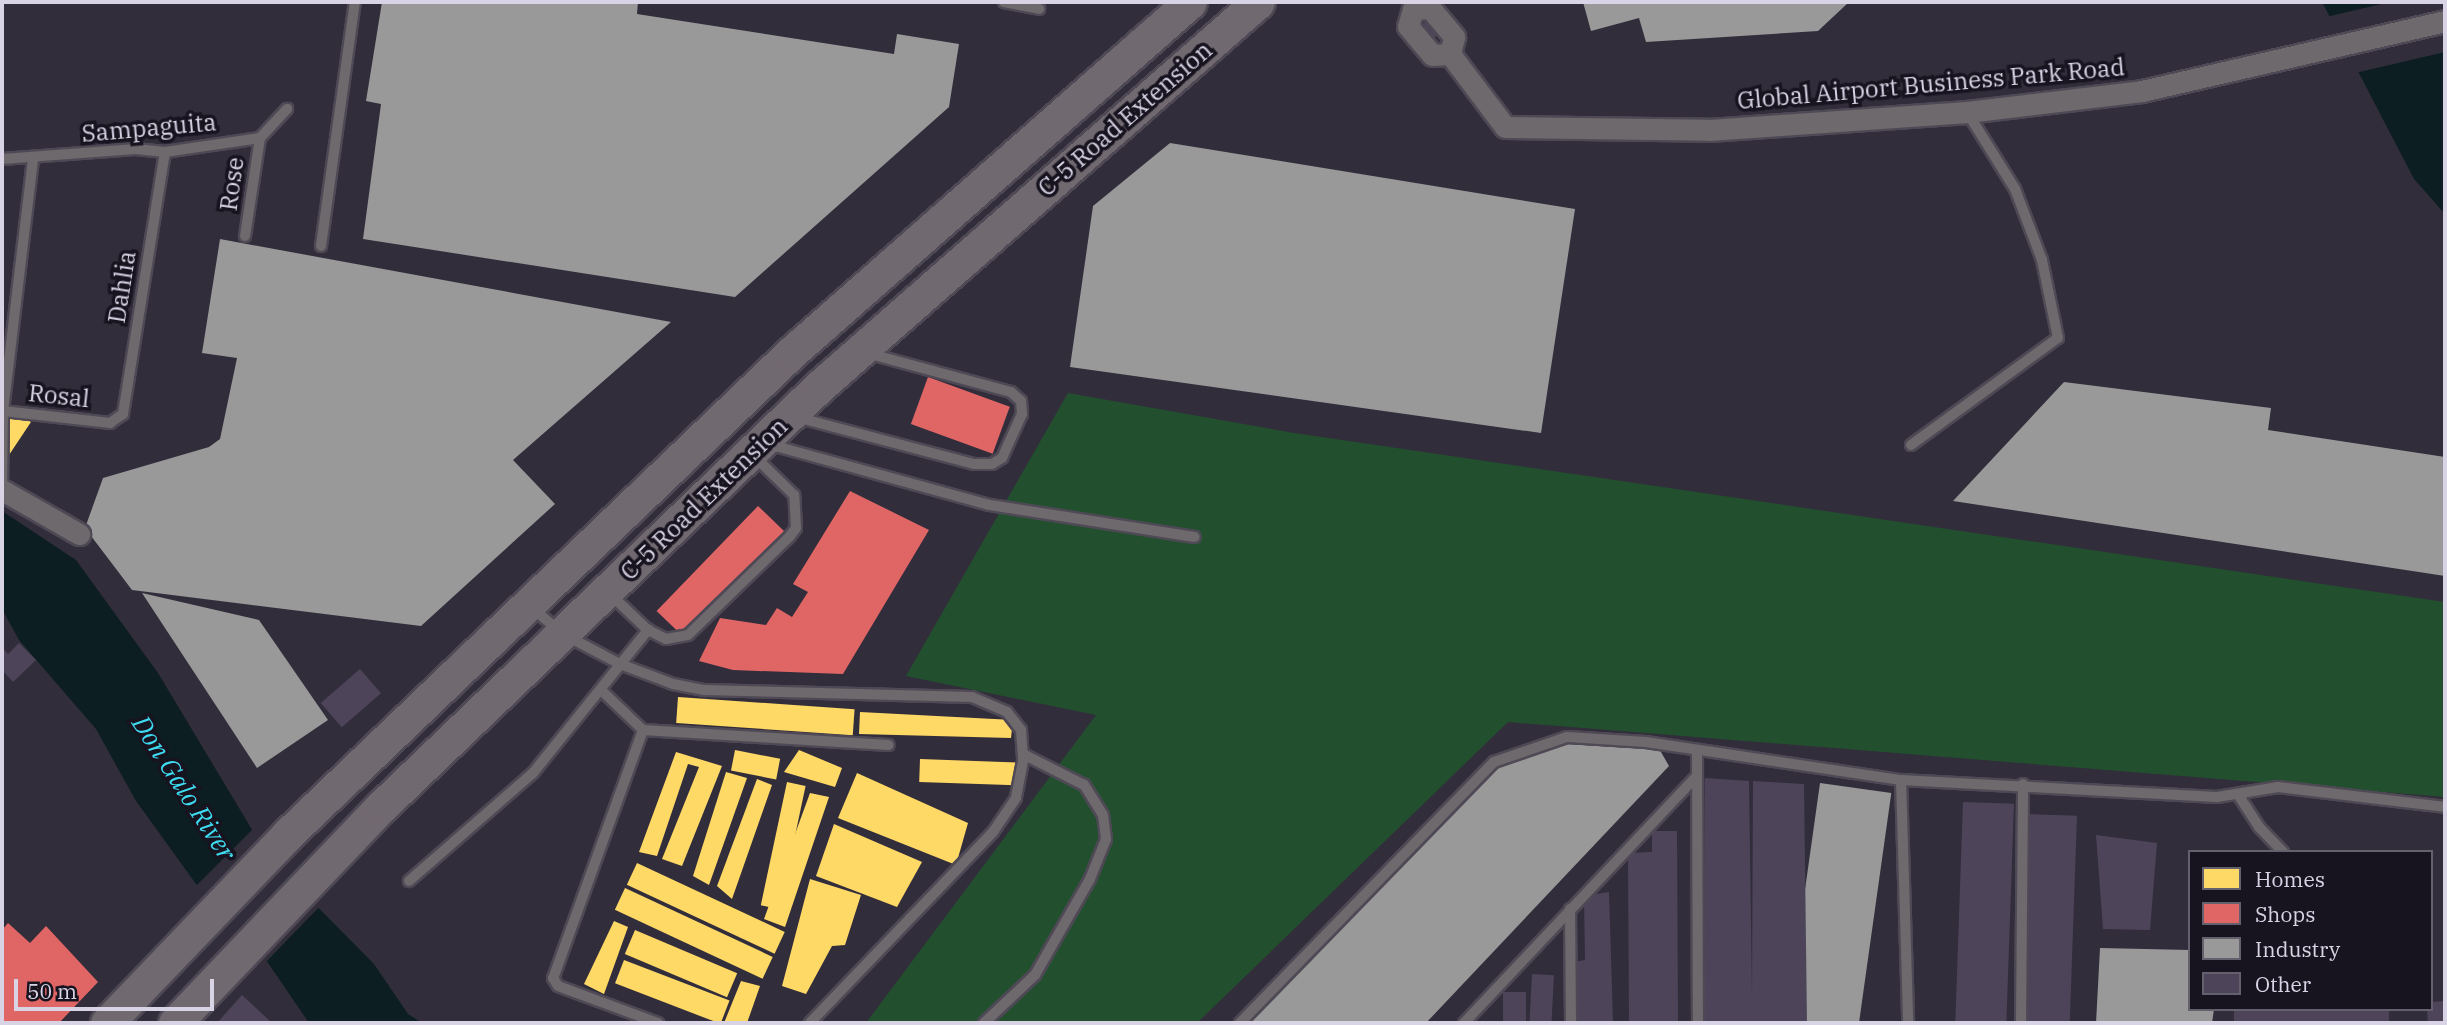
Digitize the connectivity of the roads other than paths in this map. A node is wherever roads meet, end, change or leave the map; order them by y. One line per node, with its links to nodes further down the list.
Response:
1 (355, 2): 16 (lane)
2 (1004, 2): 6 (lane)
3 (1190, 2): 18 (main road, C-5 Road Extension)
4 (1258, 2): 17 (main road, C-5 Road Extension)
5 (1410, 5): 8 (street, Global Airport Business Park Road); 8 (street, Global Airport Business Park Road)
6 (1039, 9)
7 (2445, 21): 10 (street, Global Airport Business Park Road)
8 (1450, 54): 10 (street, Global Airport Business Park Road)
9 (287, 109): 11 (lane)
10 (1967, 112): 23 (lane)
11 (260, 138): 12 (lane, Sampaguita); 15 (lane, Rose)
12 (165, 152): 14 (lane, Sampaguita); 22 (lane, Dahlia)
13 (2, 159): 14 (lane, Sampaguita)
14 (33, 159): 20 (lane)
15 (245, 236)
16 (321, 246)
17 (860, 351): 19 (main road, C-5 Road Extension); 21 (lane)
18 (791, 353): 19 (main road); 29 (main road, C-5 Road Extension)
19 (820, 386): 21 (main road, C-5 Road Extension)
20 (4, 411): 22 (lane, Rosal); 25 (lane)
21 (790, 415): 24 (main road, C-5 Road Extension)
22 (110, 423)
23 (1911, 445)
24 (756, 448): 27 (lane); 28 (main road, C-5 Road Extension); 30 (lane)
25 (2, 490): 26 (street)
26 (79, 534)
27 (1195, 537)
28 (607, 592): 30 (lane); 31 (main road, C-5 Road Extension)
29 (526, 603): 31 (lane); 46 (main road, C-5 Road Extension)
30 (648, 630): 32 (lane)
31 (563, 634): 32 (lane); 47 (main road, C-5 Road Extension)
32 (620, 664): 33 (lane); 37 (lane)
33 (601, 690): 34 (lane); 44 (lane)
34 (643, 730): 35 (lane); 48 (lane)
35 (889, 745)
36 (1697, 751): 38 (lane); 39 (lane); 51 (lane)
37 (1023, 754): 49 (lane); 50 (lane)
38 (1696, 777): 45 (lane); 54 (lane)
39 (1901, 780): 40 (lane); 55 (lane)
40 (2023, 784): 41 (lane); 56 (lane)
41 (2239, 796): 42 (lane); 43 (lane)
42 (2445, 807)
43 (2281, 850)
44 (409, 881)
45 (1570, 909): 52 (lane); 53 (lane)
46 (107, 1023)
47 (175, 1023)
48 (658, 1023)
49 (810, 1023)
50 (984, 1023)
51 (1240, 1023)
52 (1464, 1023)
53 (1571, 1023)
54 (1698, 1023)
55 (1908, 1023)
56 (2021, 1023)

